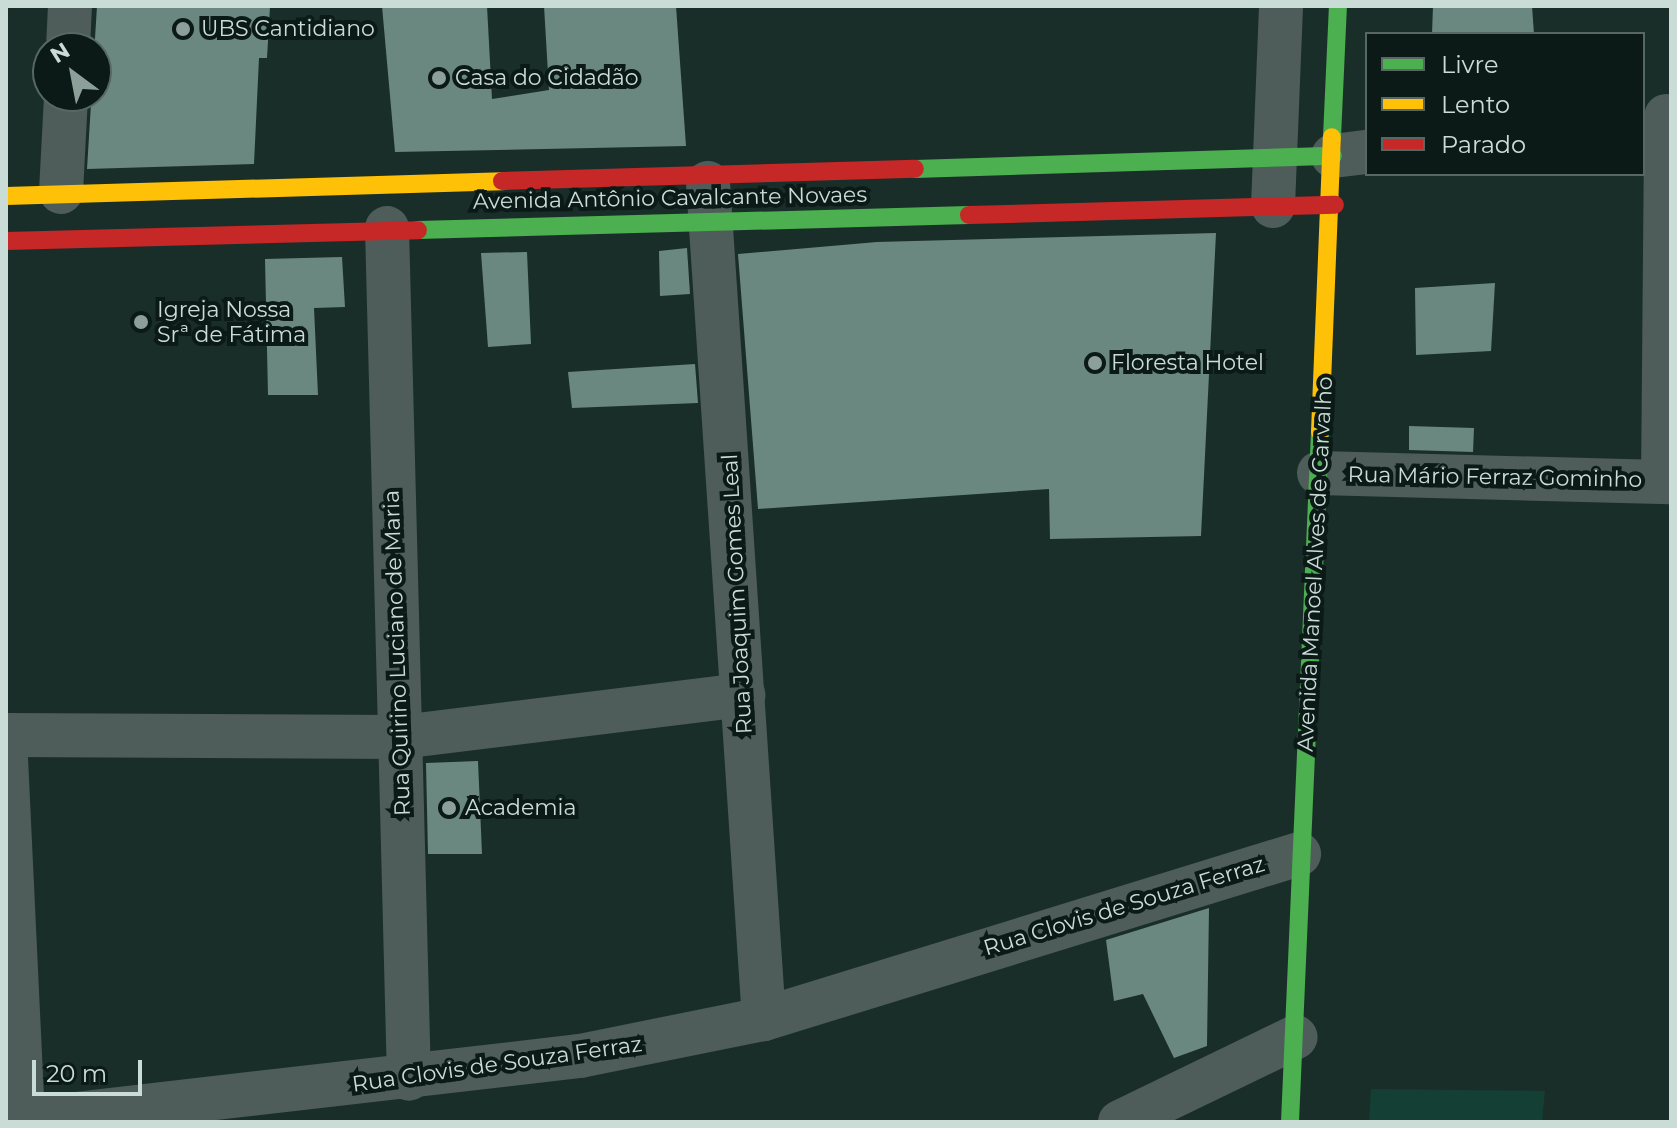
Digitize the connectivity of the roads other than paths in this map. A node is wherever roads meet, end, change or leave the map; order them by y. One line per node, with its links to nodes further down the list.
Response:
1 (70, 6): 4 (street)
2 (1281, 6): 8 (street)
3 (1338, 6): 7 (street, Avenida Manoel Alves de Carvalho)
4 (69, 32)
5 (65, 112): 11 (street)
6 (1660, 116): 20 (street)
7 (1350, 154): 8 (street); 13 (street, Avenida Manoel Alves de Carvalho)
8 (1272, 159): 9 (street); 14 (street)
9 (707, 169): 10 (street); 15 (street, Rua Joaquim Gomes Leal)
10 (489, 178): 11 (street); 16 (street)
11 (61, 192): 12 (street)
12 (6, 196)
13 (1335, 205): 14 (street, Avenida Antônio Cavalcante Novaes); 19 (street, Avenida Manoel Alves de Carvalho)
14 (1273, 206): 15 (street, Avenida Antônio Cavalcante Novaes)
15 (711, 222): 16 (street, Avenida Antônio Cavalcante Novaes); 21 (street, Rua Joaquim Gomes Leal)
16 (485, 226): 17 (street, Avenida Antônio Cavalcante Novaes)
17 (387, 228): 18 (street, Avenida Antônio Cavalcante Novaes); 23 (street, Rua Quirino Luciano de Maria)
18 (6, 241)
19 (1319, 473): 20 (street, Rua Mário Ferraz Gominho); 25 (street, Avenida Manoel Alves de Carvalho)
20 (1667, 482)
21 (743, 695): 23 (street); 26 (street, Rua Joaquim Gomes Leal)
22 (6, 735): 23 (street)
23 (401, 737): 28 (street, Rua Quirino Luciano de Maria)
24 (6, 758): 29 (street)
25 (1299, 854): 26 (street, Rua Clovis de Souza Ferraz); 27 (street, Avenida Manoel Alves de Carvalho)
26 (764, 1019): 28 (street, Rua Clovis de Souza Ferraz)
27 (1296, 1037): 30 (street); 31 (street, Avenida Manoel Alves de Carvalho)
28 (409, 1079): 29 (street, Rua Clovis de Souza Ferraz)
29 (17, 1121)
30 (1120, 1122)
31 (1290, 1122)

